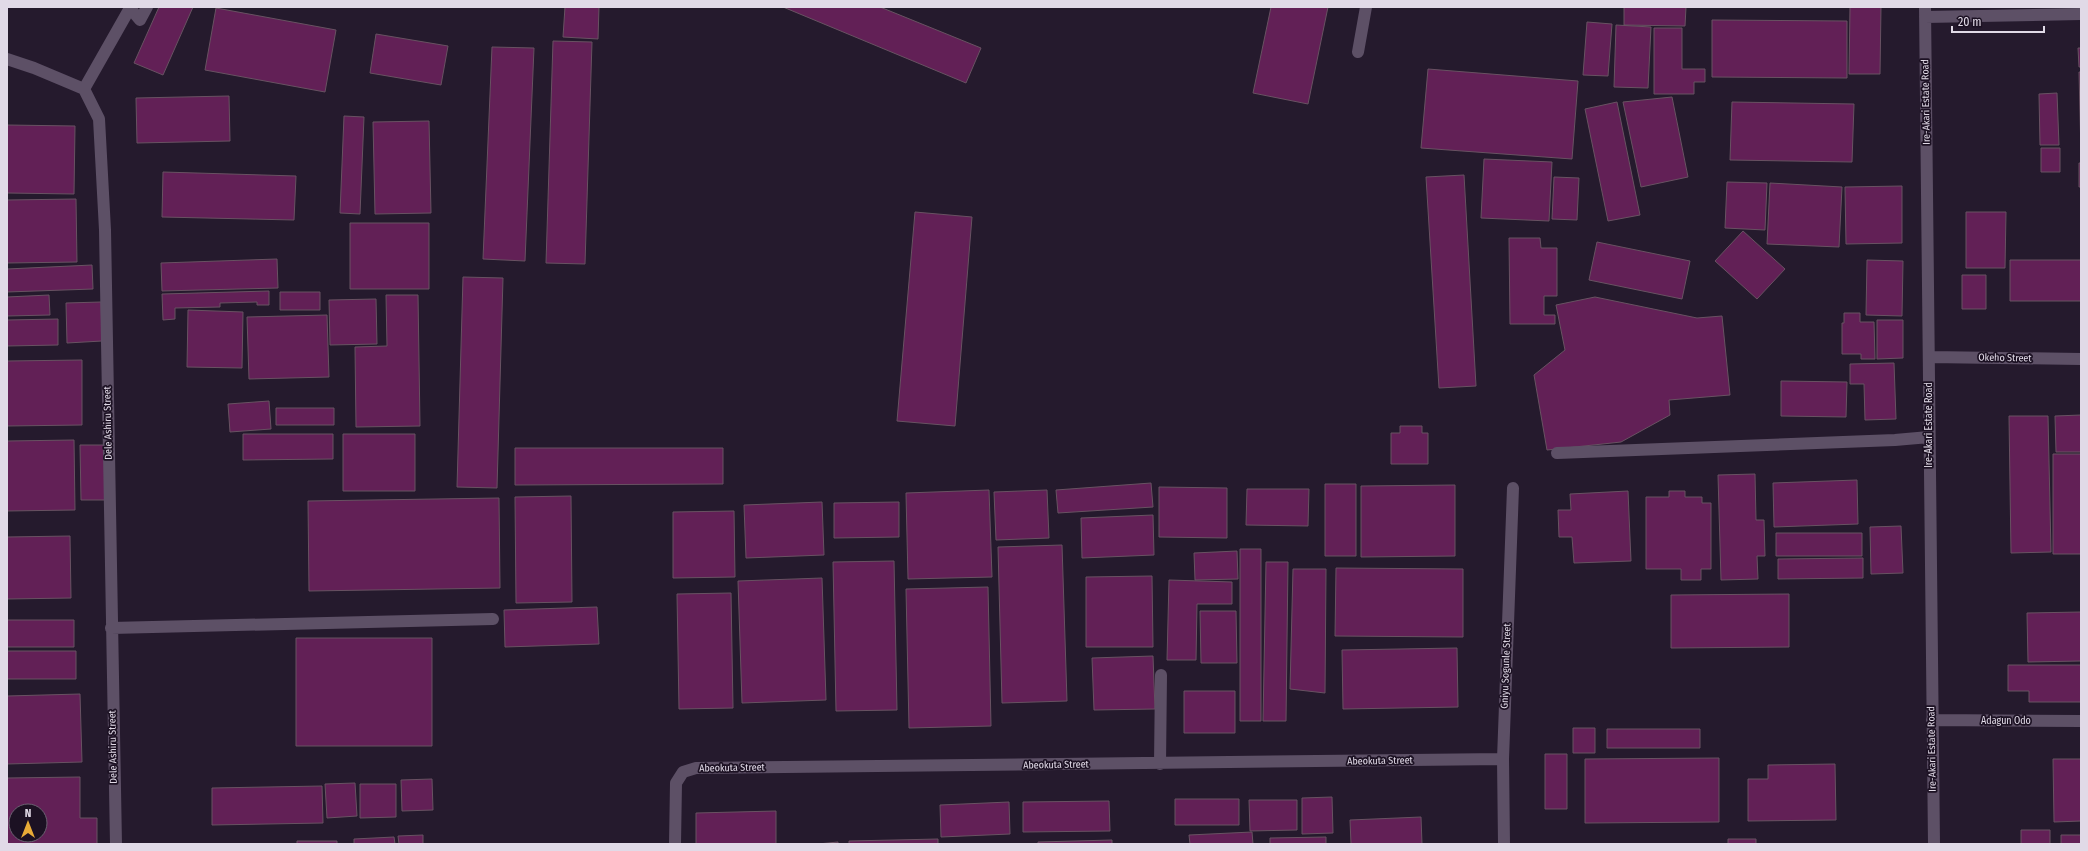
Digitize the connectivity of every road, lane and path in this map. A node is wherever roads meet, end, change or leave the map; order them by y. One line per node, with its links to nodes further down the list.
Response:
1 (148, 7): 7 (street)
2 (1366, 7): 5 (street)
3 (1925, 12): 4 (street); 8 (street, Ire-Akari Estate Road)
4 (2081, 14)
5 (1358, 52)
6 (7, 59): 7 (street)
7 (84, 89): 14 (street, Dele Ashiru Street)
8 (1930, 357): 9 (street, Okeho Street); 10 (street, Ire-Akari Estate Road)
9 (2081, 359)
10 (1929, 437): 11 (street); 16 (street, Ire-Akari Estate Road)
11 (1557, 453)
12 (1513, 488): 18 (street, Gniyu Sogunle Street)
13 (493, 619): 14 (street)
14 (111, 628): 20 (street, Dele Ashiru Street)
15 (1161, 675): 19 (street)
16 (1932, 720): 17 (street, Adagun Odo); 23 (street, Ire-Akari Estate Road)
17 (2081, 721)
18 (1503, 759): 19 (street, Abeokuta Street); 22 (street, Gniyu Sogunle Street)
19 (1160, 764): 21 (street, Abeokuta Street)
20 (116, 844)
21 (675, 844)
22 (1504, 844)
23 (1934, 844)

